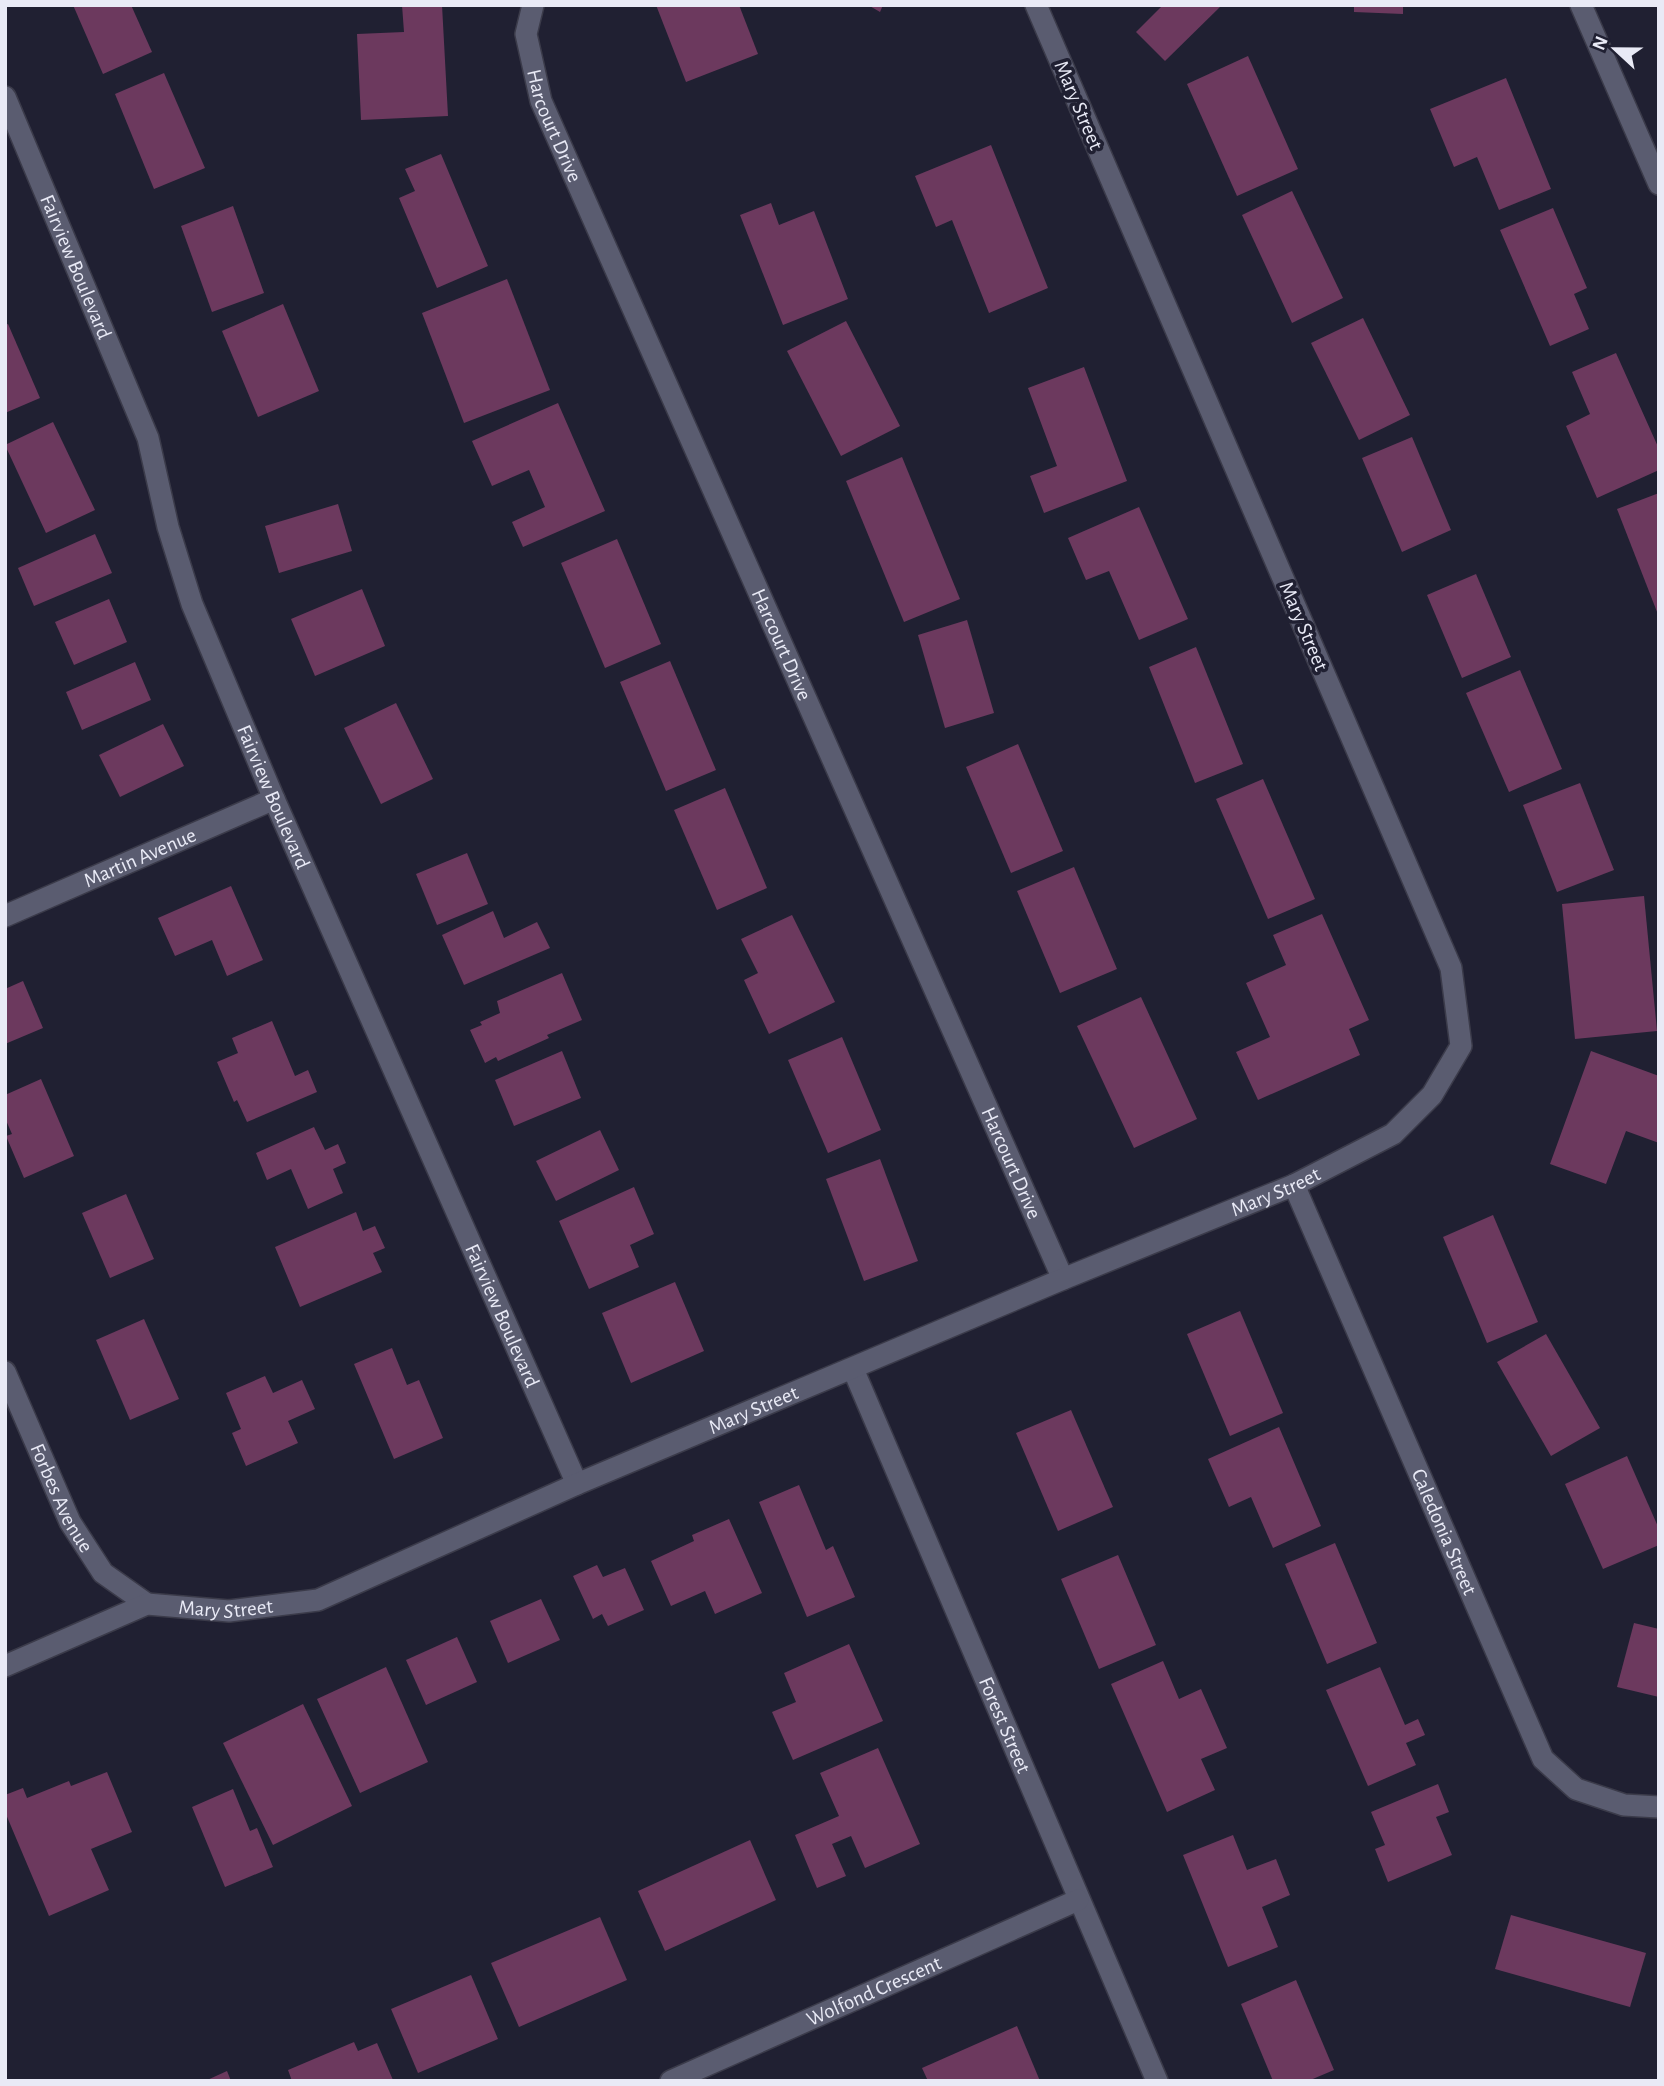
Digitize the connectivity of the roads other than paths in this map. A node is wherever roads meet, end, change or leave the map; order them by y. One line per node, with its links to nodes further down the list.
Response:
1 (533, 5): 9 (street, Harcourt Drive)
2 (1036, 5): 8 (street, Mary Street)
3 (1581, 5): 5 (street)
4 (5, 97): 6 (street, Fairview Boulevard)
5 (1659, 184)
6 (274, 799): 7 (street, Martin Avenue); 12 (street, Fairview Boulevard)
7 (5, 916)
8 (1293, 1185): 9 (street, Mary Street); 15 (street, Caledonia Street)
9 (1063, 1279): 10 (street, Mary Street)
10 (853, 1369): 12 (street, Mary Street); 16 (street, Forest Street)
11 (5, 1372): 13 (street, Forbes Avenue)
12 (577, 1485): 13 (street, Mary Street)
13 (147, 1604): 14 (street, Mary Street)
14 (5, 1666)
15 (1659, 1807)
16 (1078, 1900): 17 (street, Wolfond Crescent); 18 (street, Forest Street)
17 (671, 2081)
18 (1157, 2081)

